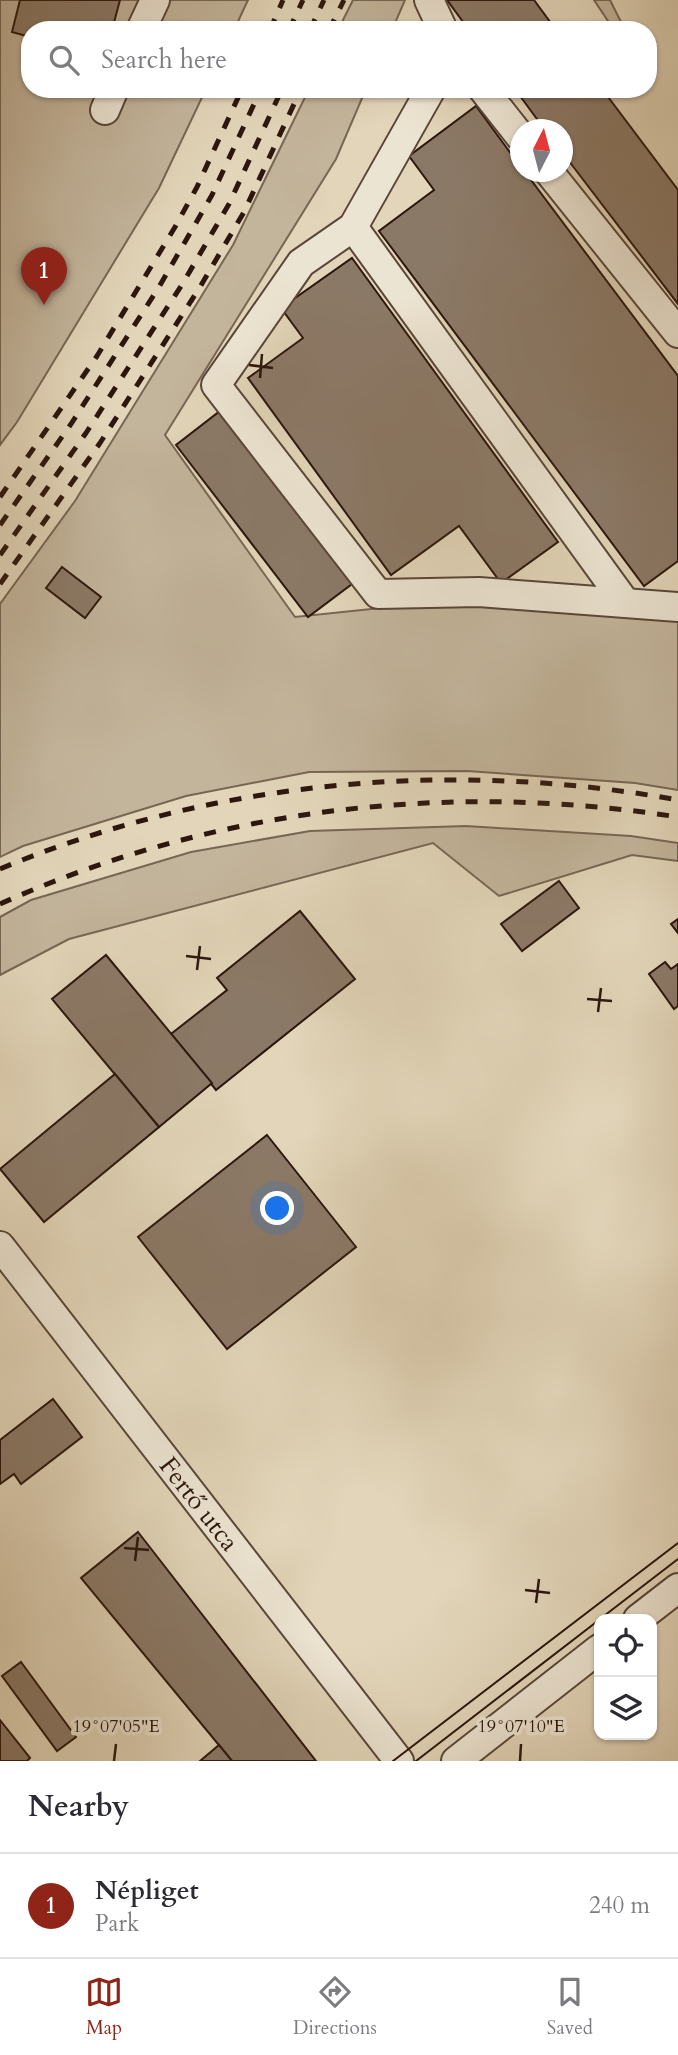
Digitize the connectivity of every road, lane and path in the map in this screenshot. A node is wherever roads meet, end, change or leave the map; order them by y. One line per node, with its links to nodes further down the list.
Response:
1 (155, 0): 3 (street)
2 (429, 0): 4 (street)
3 (145, 21)
4 (439, 21)
5 (426, 98): 9 (street)
6 (490, 98): 7 (street)
7 (510, 123)
8 (557, 182): 10 (street)
9 (353, 227): 11 (street); 11 (street)
10 (678, 333)
11 (624, 601): 12 (street)
12 (678, 607)
13 (0, 1246): 17 (street, Fertő utca)
14 (678, 1588): 15 (street)
15 (644, 1614)
16 (594, 1653): 18 (street)
17 (399, 1761)
18 (456, 1761)

